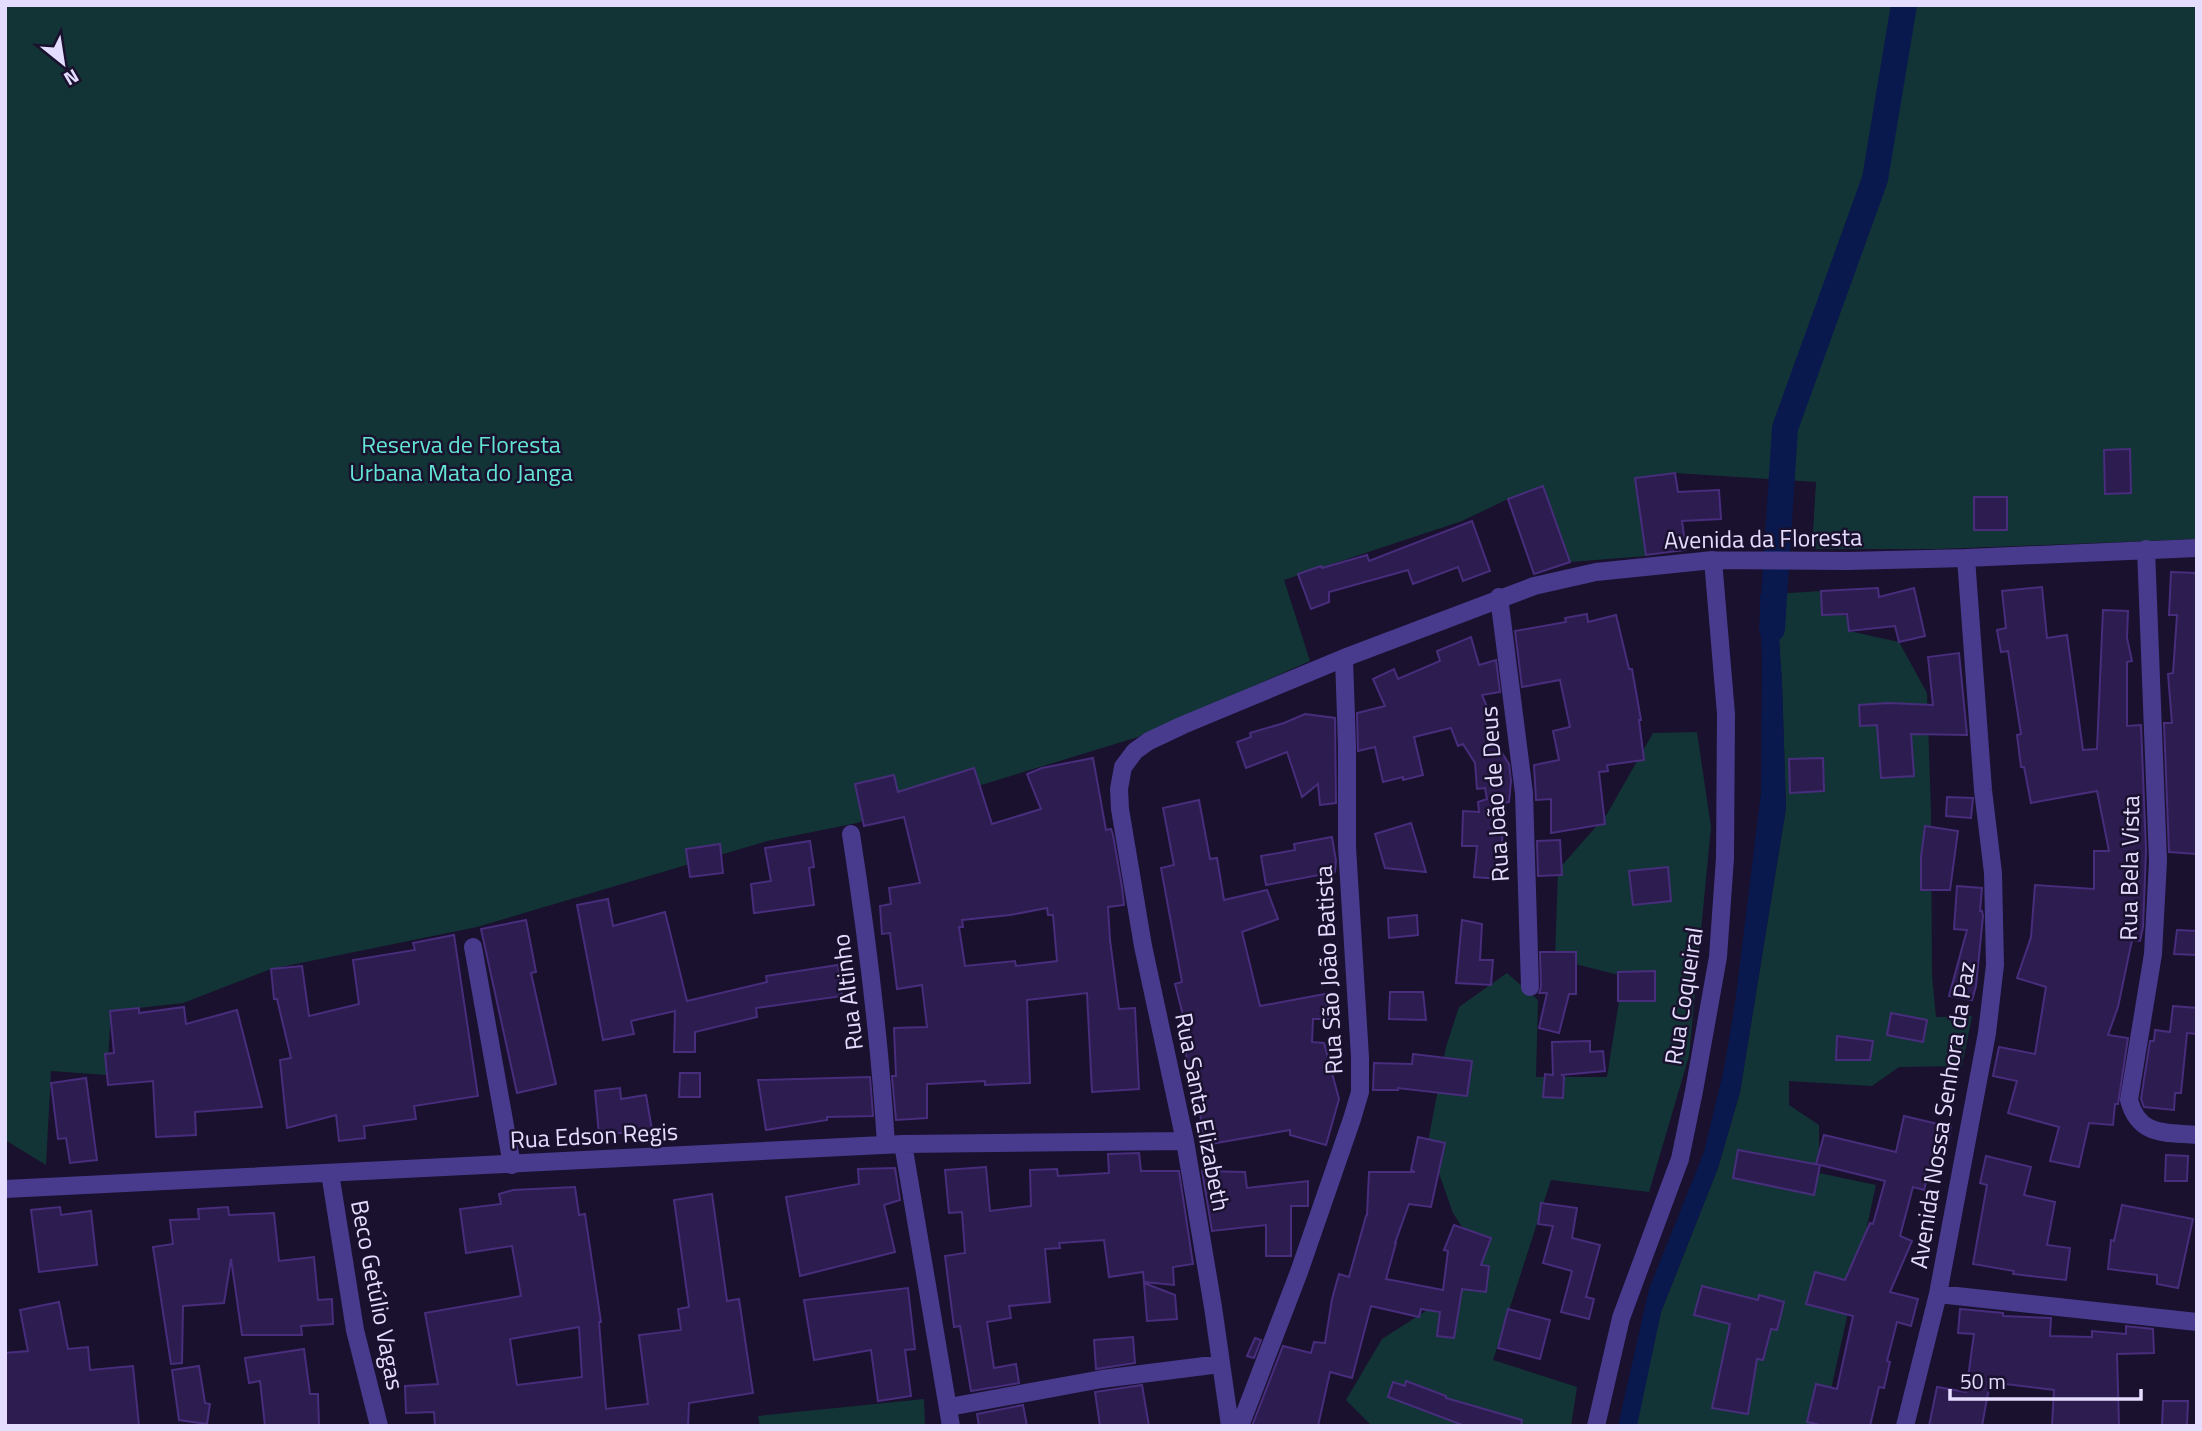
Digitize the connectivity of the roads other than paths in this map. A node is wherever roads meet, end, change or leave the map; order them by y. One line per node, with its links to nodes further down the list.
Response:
1 (2197, 548): 2 (street, Avenida da Floresta)
2 (2146, 549): 3 (street, Avenida da Floresta); 11 (street, Rua Bela Vista)
3 (1966, 558): 4 (street, Avenida da Floresta); 17 (street, Avenida Nossa Senhora da Paz)
4 (1722, 560): 5 (street, Avenida da Floresta); 25 (street, Rua Coqueiral)
5 (1499, 597): 6 (street, Avenida da Floresta); 10 (street, Rua João de Deus)
6 (1344, 658): 7 (street, Avenida da Floresta); 24 (street, Rua São João Batista)
7 (1120, 809): 12 (street, Rua Santa Elizabeth)
8 (851, 834): 13 (street, Rua Altinho)
9 (473, 947): 14 (street)
10 (1530, 987)
11 (2197, 1136)
12 (1185, 1141): 13 (street, Rua Edson Regis); 19 (street, Rua Santa Elizabeth)
13 (895, 1145): 14 (street, Rua Edson Regis); 20 (street, Rua Altinho)
14 (512, 1165): 15 (street, Rua Edson Regis)
15 (330, 1173): 16 (street, Rua Edson Regis); 21 (street, Beco Getúlio Vagas)
16 (5, 1189)
17 (1938, 1294): 18 (street); 26 (street, Avenida Nossa Senhora da Paz)
18 (2197, 1322)
19 (1220, 1364): 20 (street); 23 (street, Rua Santa Elizabeth)
20 (949, 1407): 22 (street, Rua Altinho)
21 (379, 1426)
22 (951, 1426)
23 (1230, 1426)
24 (1240, 1426)
25 (1596, 1426)
26 (1905, 1426)

